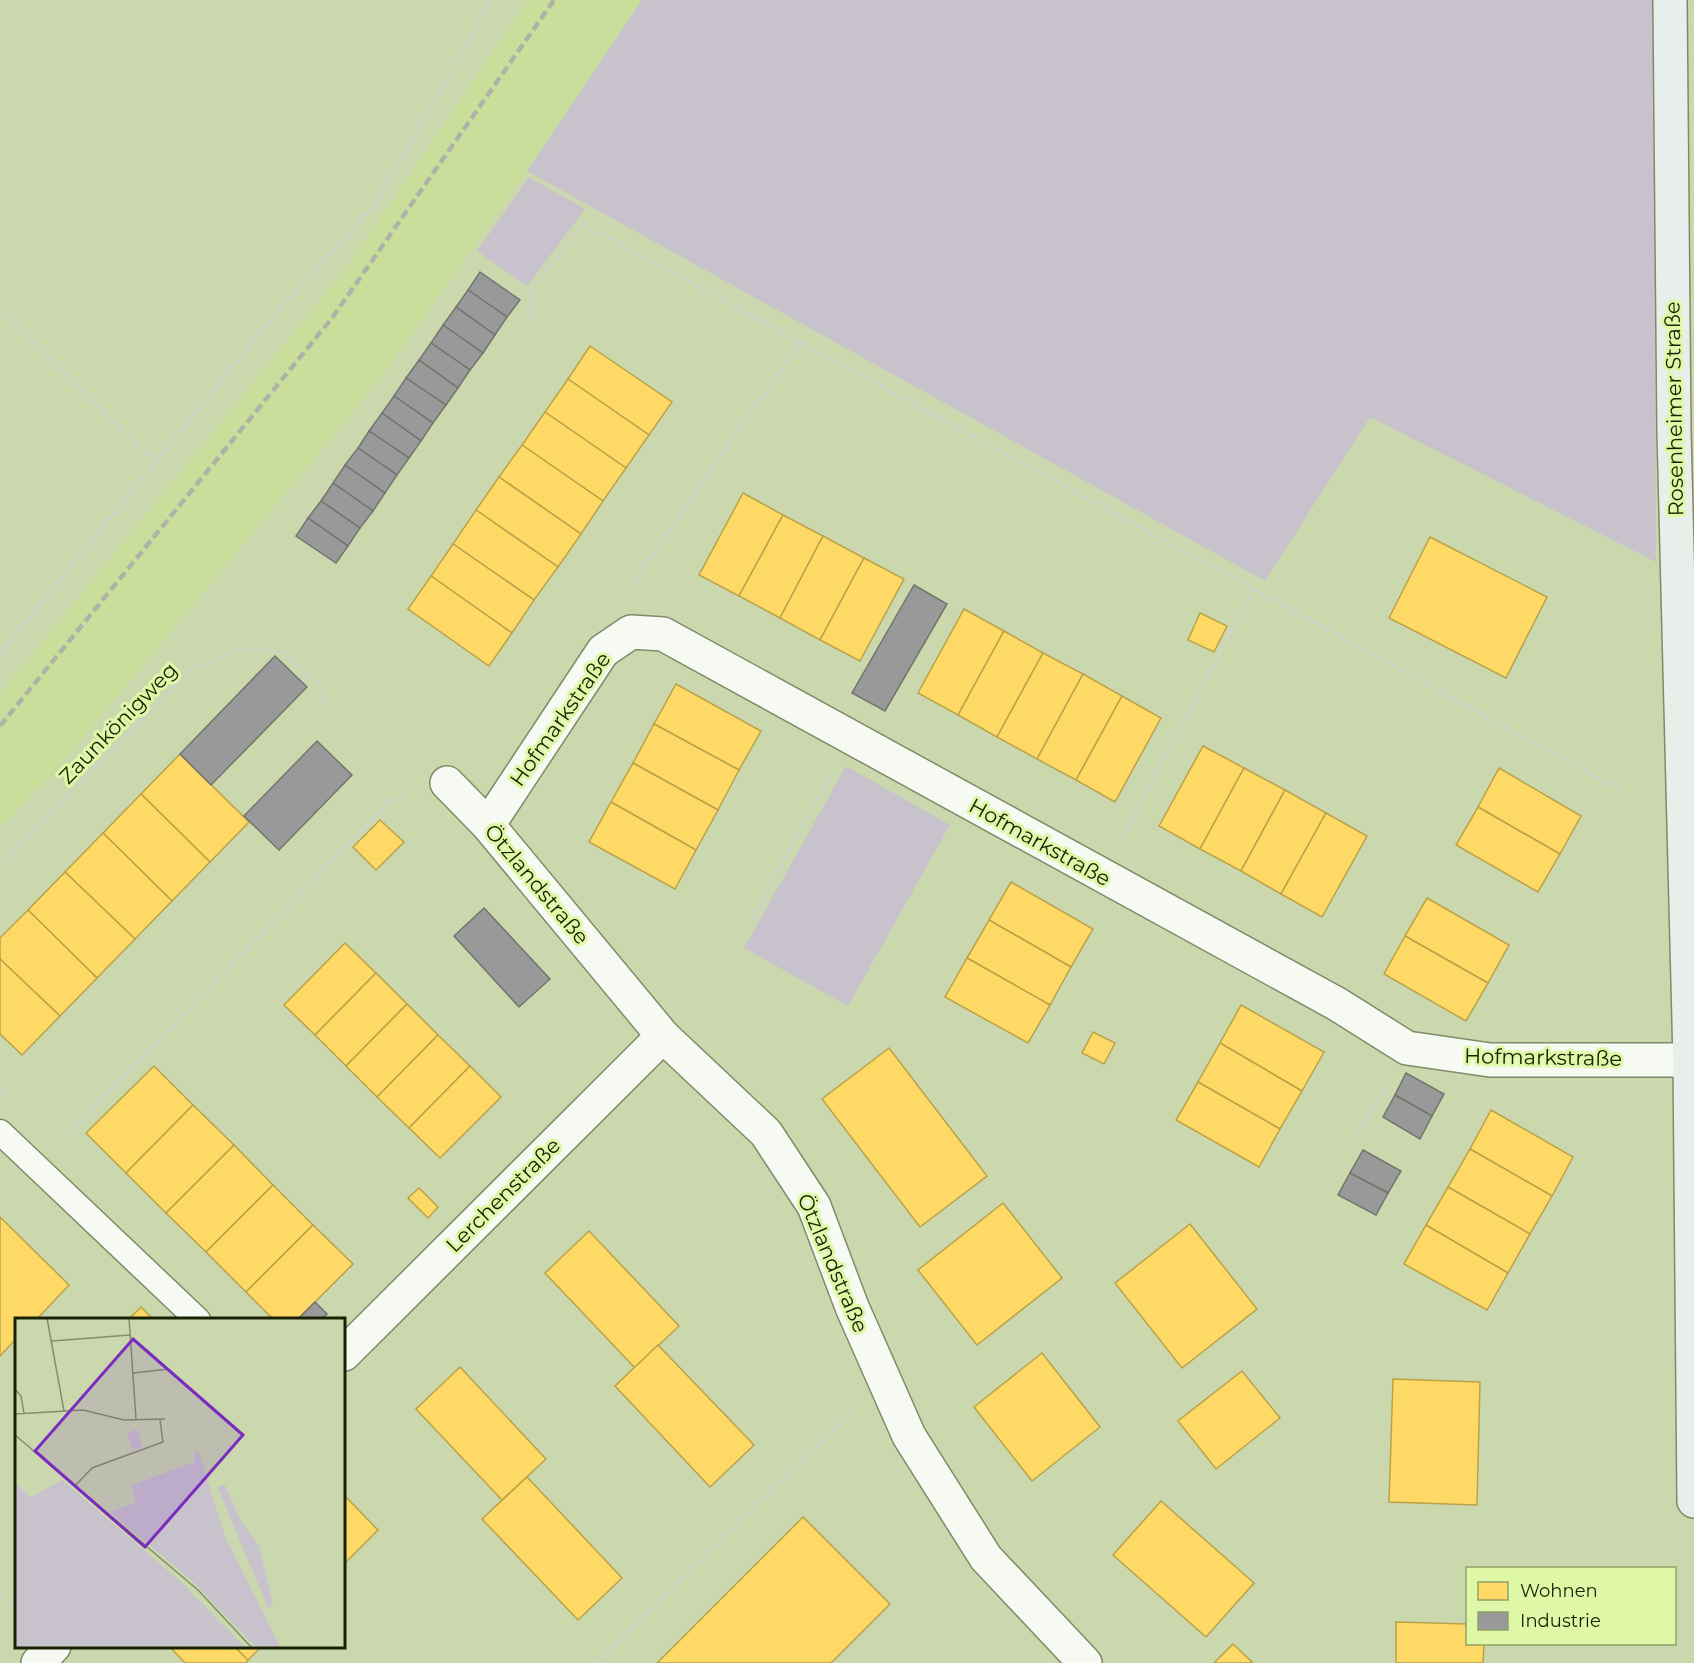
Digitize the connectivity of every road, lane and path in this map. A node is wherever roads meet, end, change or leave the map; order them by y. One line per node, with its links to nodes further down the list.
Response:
1 (489, 0): 6 (path)
2 (1670, 0): 20 (street, Rosenheimer Straße)
3 (0, 310): 6 (path)
4 (532, 320): 5 (path)
5 (800, 342): 7 (path); 8 (path)
6 (156, 463): 9 (path)
7 (1254, 589): 13 (path); 16 (path)
8 (631, 632): 11 (street, Hofmarkstraße); 14 (street, Hofmarkstraße)
9 (0, 655)
10 (324, 708): 15 (path, Zaunkönigweg)
11 (850, 738): 16 (street, Hofmarkstraße); 17 (path)
12 (447, 783): 14 (street, Ötzlandstraße); 23 (path)
13 (1622, 791)
14 (488, 825): 18 (street, Ötzlandstraße)
15 (0, 866)
16 (1102, 875): 19 (street, Hofmarkstraße)
17 (752, 919)
18 (663, 1036): 25 (street, Lerchenstraße); 26 (street, Ötzlandstraße)
19 (1407, 1048): 20 (street, Hofmarkstraße); 22 (path)
20 (1690, 1060): 27 (street, Rosenheimer Straße)
21 (0, 1132): 24 (lane)
22 (1358, 1135)
23 (58, 1144)
24 (196, 1318)
25 (345, 1353)
26 (884, 1380): 32 (path); 33 (street, Ötzlandstraße)
27 (1694, 1501)
28 (0, 1595): 29 (path)
29 (15, 1610)
30 (53, 1648): 31 (street)
31 (38, 1663)
32 (596, 1663)
33 (1085, 1663)

